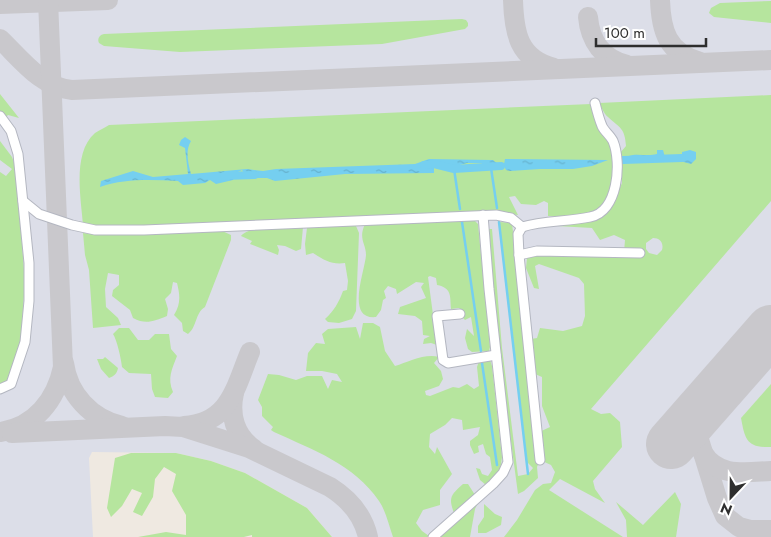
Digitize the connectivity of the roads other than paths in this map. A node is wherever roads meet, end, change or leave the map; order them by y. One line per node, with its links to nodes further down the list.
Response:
1 (595, 103): 5 (lane)
2 (0, 116): 3 (lane)
3 (23, 201): 4 (lane); 10 (lane)
4 (484, 215): 5 (lane); 9 (lane)
5 (522, 227): 7 (lane)
6 (640, 253): 7 (lane)
7 (519, 255): 11 (lane)
8 (460, 314): 9 (lane)
9 (496, 355): 12 (lane)
10 (0, 389)
11 (540, 460)
12 (433, 537)

